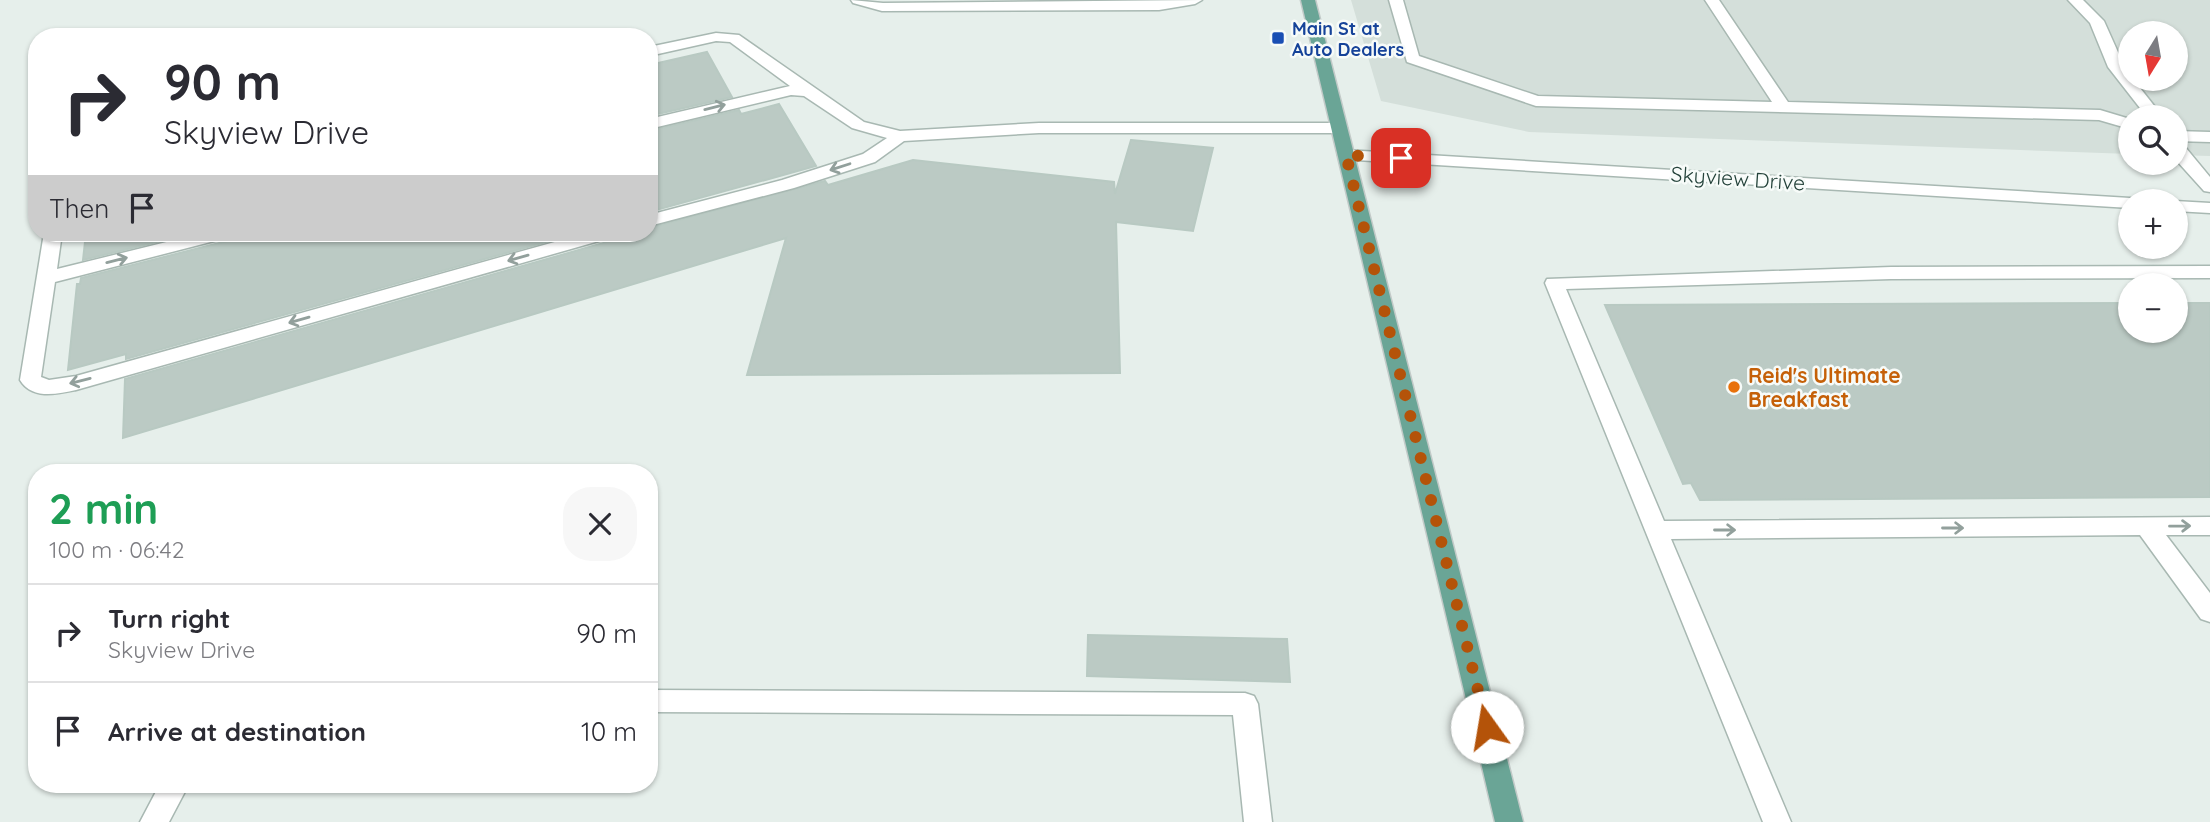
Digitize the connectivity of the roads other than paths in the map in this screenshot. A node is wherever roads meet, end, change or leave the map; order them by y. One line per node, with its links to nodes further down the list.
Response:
1 (858, 0): 2 (street)
2 (1195, 0)
3 (1308, 0): 13 (main road)
4 (1396, 0): 10 (street)
5 (1712, 0): 10 (street)
6 (2075, 0): 9 (street)
7 (658, 50): 8 (street)
8 (808, 92): 12 (street, one-way to 8); 14 (street)
9 (2146, 105)
10 (1783, 107): 11 (street)
11 (2118, 120)
12 (658, 122)
13 (1339, 128): 14 (street); 17 (main road)
14 (900, 136): 23 (street, one-way to 23)
15 (2188, 136): 16 (street)
16 (2210, 137)
17 (1346, 155): 20 (street, Skyview Drive); 37 (main road)
18 (2188, 164): 19 (street)
19 (2210, 187)
20 (2118, 202)
21 (2188, 207): 22 (street)
22 (2210, 208)
23 (658, 219)
24 (52, 242): 28 (street)
25 (188, 242): 28 (street, one-way to 25)
26 (575, 242): 28 (street, one-way to 28)
27 (2210, 272): 31 (street)
28 (46, 278)
29 (2146, 526): 30 (street, one-way to 30); 31 (street, one-way to 29); 32 (street)
30 (2210, 526)
31 (1657, 530): 38 (street)
32 (2210, 612)
33 (658, 701): 36 (street)
34 (170, 793): 35 (street)
35 (154, 822)
36 (1258, 822)
37 (1509, 822)
38 (1777, 822)

